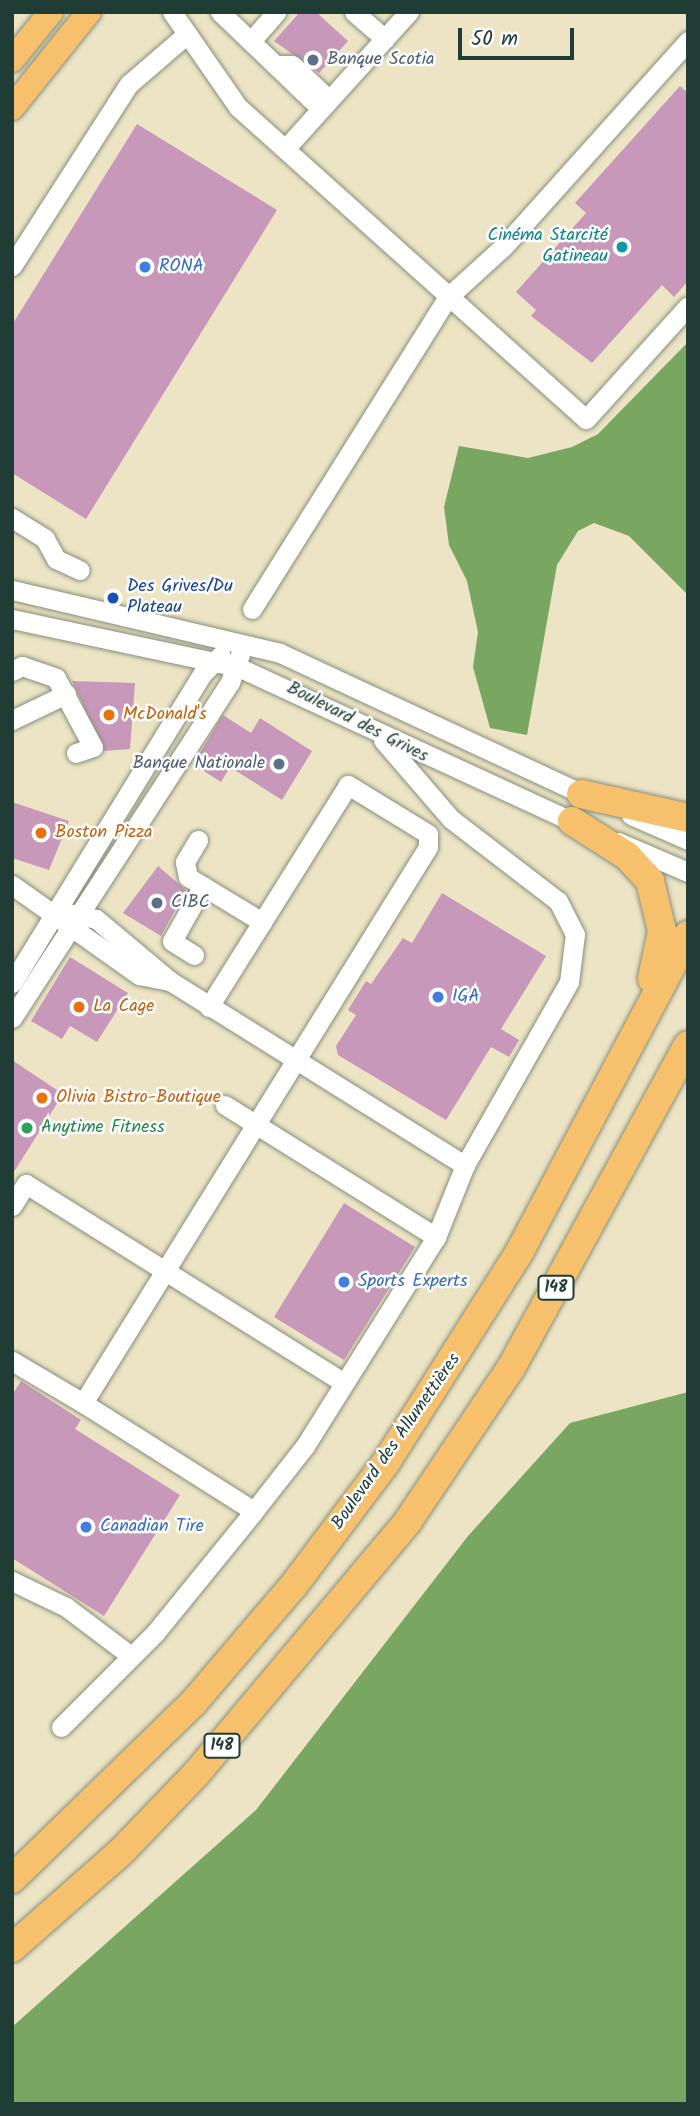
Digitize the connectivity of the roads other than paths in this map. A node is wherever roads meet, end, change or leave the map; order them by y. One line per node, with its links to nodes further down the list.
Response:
1 (51, 12): 12 (main road)
2 (89, 12): 14 (main road)
3 (172, 12): 8 (street)
4 (220, 12): 10 (street)
5 (276, 12): 10 (street)
6 (354, 12): 9 (street)
7 (409, 12): 9 (street)
8 (187, 34): 15 (street); 16 (street)
9 (385, 39): 13 (street)
10 (252, 40): 13 (street)
11 (688, 41): 17 (street)
12 (12, 60)
13 (325, 104): 15 (street)
14 (12, 108)
15 (285, 149): 17 (street)
16 (12, 266)
17 (448, 298): 18 (street); 22 (street)
18 (688, 306)
19 (12, 519): 20 (street)
20 (80, 570)
21 (12, 590): 24 (street, Boulevard des Grives)
22 (252, 609)
23 (12, 619): 25 (street, Boulevard des Grives)
24 (242, 639): 25 (street); 26 (street); 33 (street, Boulevard des Grives)
25 (215, 660): 26 (street, Boulevard des Grives); 41 (street)
26 (238, 667): 31 (street, Boulevard des Grives); 42 (street)
27 (12, 671): 29 (street)
28 (12, 683): 29 (street)
29 (61, 686): 30 (street); 32 (street)
30 (12, 720)
31 (378, 734): 35 (street, Boulevard des Grives); 56 (street)
32 (76, 752)
33 (581, 794): 34 (highway); 37 (street, Boulevard des Grives)
34 (688, 818)
35 (572, 821): 38 (street, Boulevard des Grives); 51 (highway)
36 (198, 840): 40 (street)
37 (688, 840)
38 (688, 872)
39 (12, 885): 41 (street)
40 (202, 886): 43 (street); 46 (street)
41 (54, 910): 42 (street); 44 (street); 48 (street)
42 (80, 911): 44 (street); 47 (street)
43 (262, 922): 49 (street); 53 (street)
44 (69, 929): 47 (street); 50 (street)
45 (688, 934): 51 (highway, Boulevard des Allumettières)
46 (194, 955)
47 (170, 981): 49 (street)
48 (12, 983)
49 (209, 1007): 53 (street)
50 (12, 1018)
51 (630, 1043): 67 (highway, Boulevard des Allumettières)
52 (688, 1045): 68 (highway, 148)
53 (297, 1060): 55 (street); 56 (street)
54 (225, 1105): 55 (street)
55 (257, 1125): 58 (street); 59 (street)
56 (465, 1165): 58 (street)
57 (12, 1206): 59 (street)
58 (436, 1237): 61 (street)
59 (166, 1271): 61 (street); 62 (street)
60 (12, 1361): 62 (street)
61 (344, 1384): 63 (street)
62 (83, 1403): 63 (street)
63 (254, 1511): 65 (street)
64 (12, 1581): 65 (street)
65 (131, 1656): 66 (street)
66 (61, 1727)
67 (12, 1879)
68 (12, 1948)

